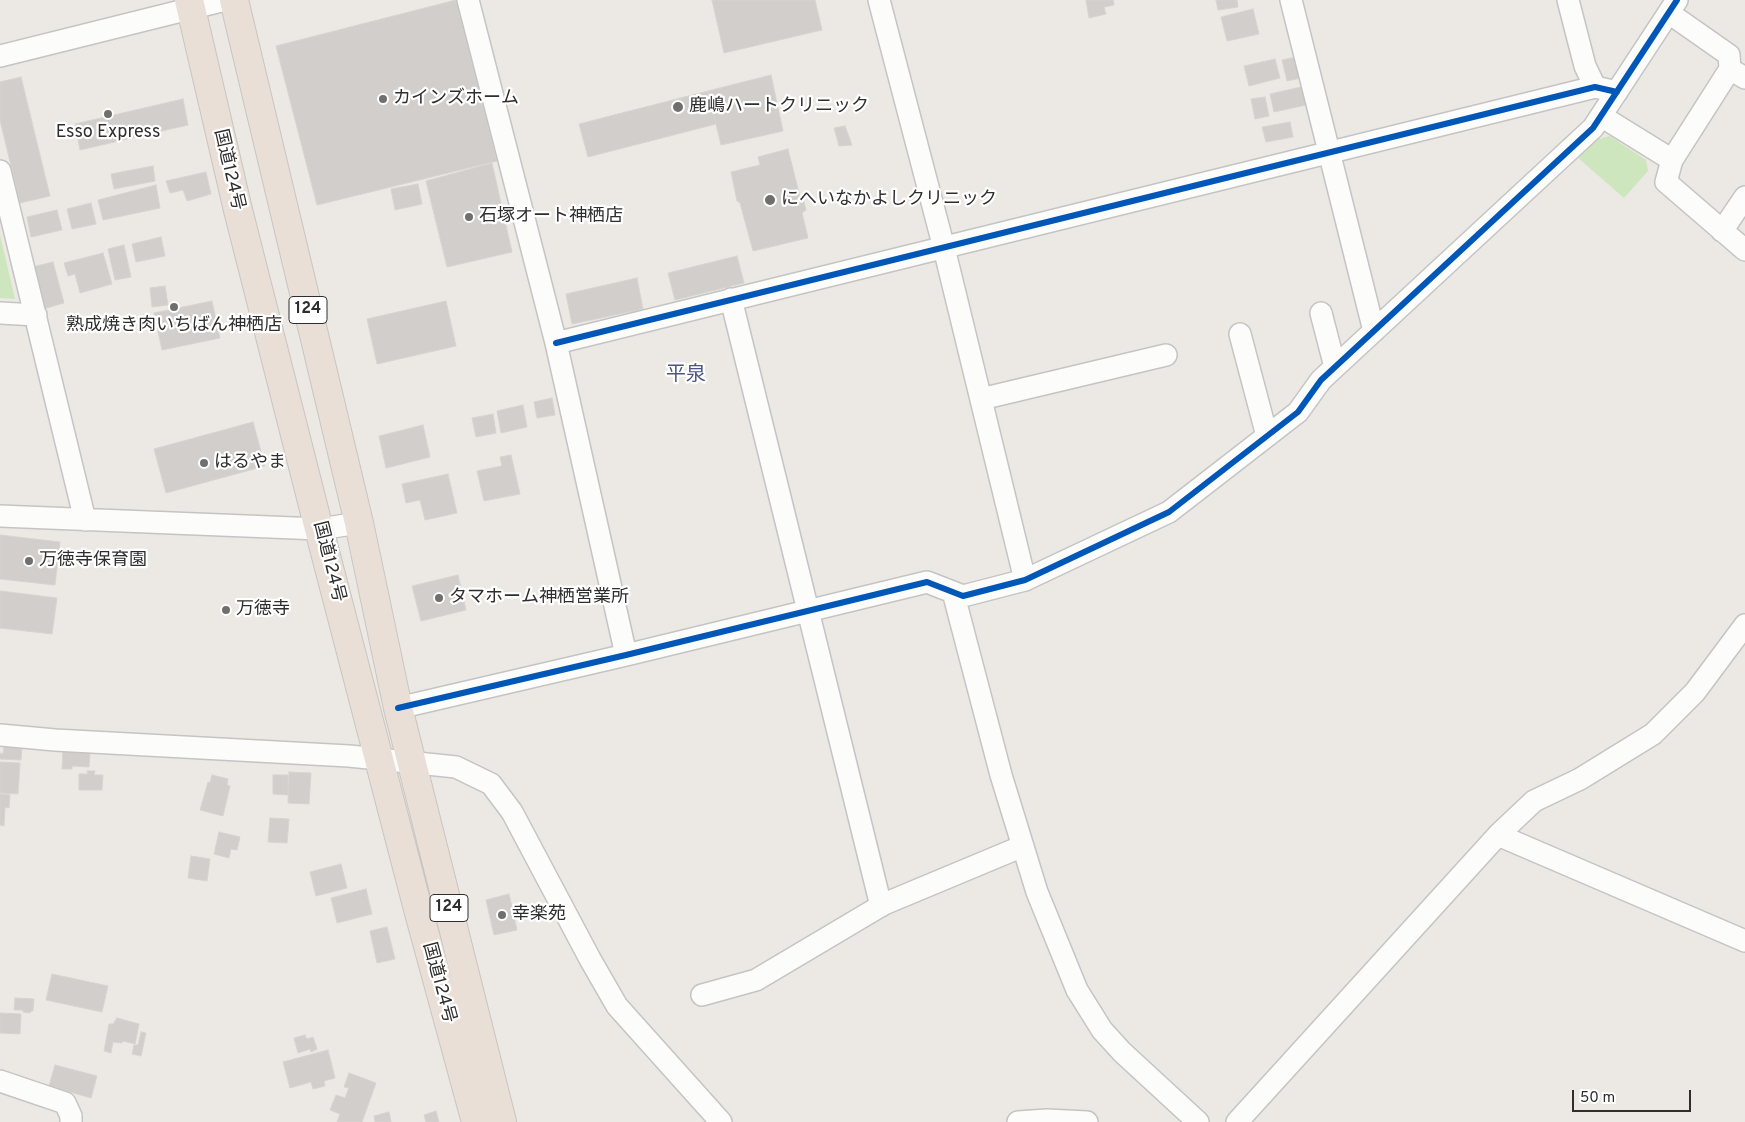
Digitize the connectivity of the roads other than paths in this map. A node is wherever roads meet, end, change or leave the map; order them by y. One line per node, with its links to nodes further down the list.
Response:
1 (224, 0): 7 (street)
2 (234, 0): 34 (highway, 国道124号 / 124)
3 (468, 0): 27 (street)
4 (879, 0): 19 (street)
5 (1291, 0): 14 (street)
6 (1568, 0): 11 (street)
7 (190, 4): 9 (street); 35 (highway, 国道124号 / 124)
8 (1673, 7): 10 (street); 12 (street)
9 (0, 56)
10 (1737, 73): 15 (street)
11 (1595, 87): 12 (street); 14 (street)
12 (1617, 92): 13 (street)
13 (1601, 116): 15 (street); 25 (street)
14 (1328, 151): 19 (street); 25 (street)
15 (1672, 160): 18 (street)
16 (0, 171): 24 (street)
17 (1745, 197): 18 (street)
18 (1722, 231): 20 (street)
19 (944, 248): 21 (street); 30 (street)
20 (1745, 250)
21 (731, 299): 27 (street); 38 (street)
22 (0, 313): 24 (street)
23 (1321, 313): 29 (street)
24 (36, 315): 33 (street)
25 (1374, 331): 29 (street)
26 (1240, 334): 31 (street)
27 (556, 343): 40 (street)
28 (1166, 355): 30 (street)
29 (1335, 367): 31 (street)
30 (981, 399): 36 (street)
31 (1267, 436): 36 (street)
32 (0, 516): 33 (street)
33 (85, 520): 35 (street)
34 (359, 523): 35 (street); 41 (highway, 国道124号 / 124)
35 (319, 529): 43 (highway, 国道124号 / 124)
36 (1025, 580): 37 (street)
37 (953, 592): 38 (street); 46 (street)
38 (807, 611): 40 (street); 47 (street)
39 (1745, 625): 45 (street)
40 (626, 655): 41 (street)
41 (398, 708): 44 (highway, 国道124号 / 124)
42 (0, 736): 43 (street)
43 (380, 760): 44 (street); 52 (highway, 国道124号 / 124)
44 (413, 763): 53 (highway, 国道124号 / 124); 54 (street)
45 (1498, 835): 48 (street); 58 (street)
46 (1023, 846): 47 (street); 57 (street)
47 (881, 906): 49 (street)
48 (1745, 941)
49 (702, 995)
50 (0, 1080): 51 (street)
51 (71, 1122)
52 (476, 1122)
53 (502, 1122)
54 (721, 1122)
55 (1018, 1122): 56 (street)
56 (1088, 1122)
57 (1198, 1122)
58 (1237, 1122)

